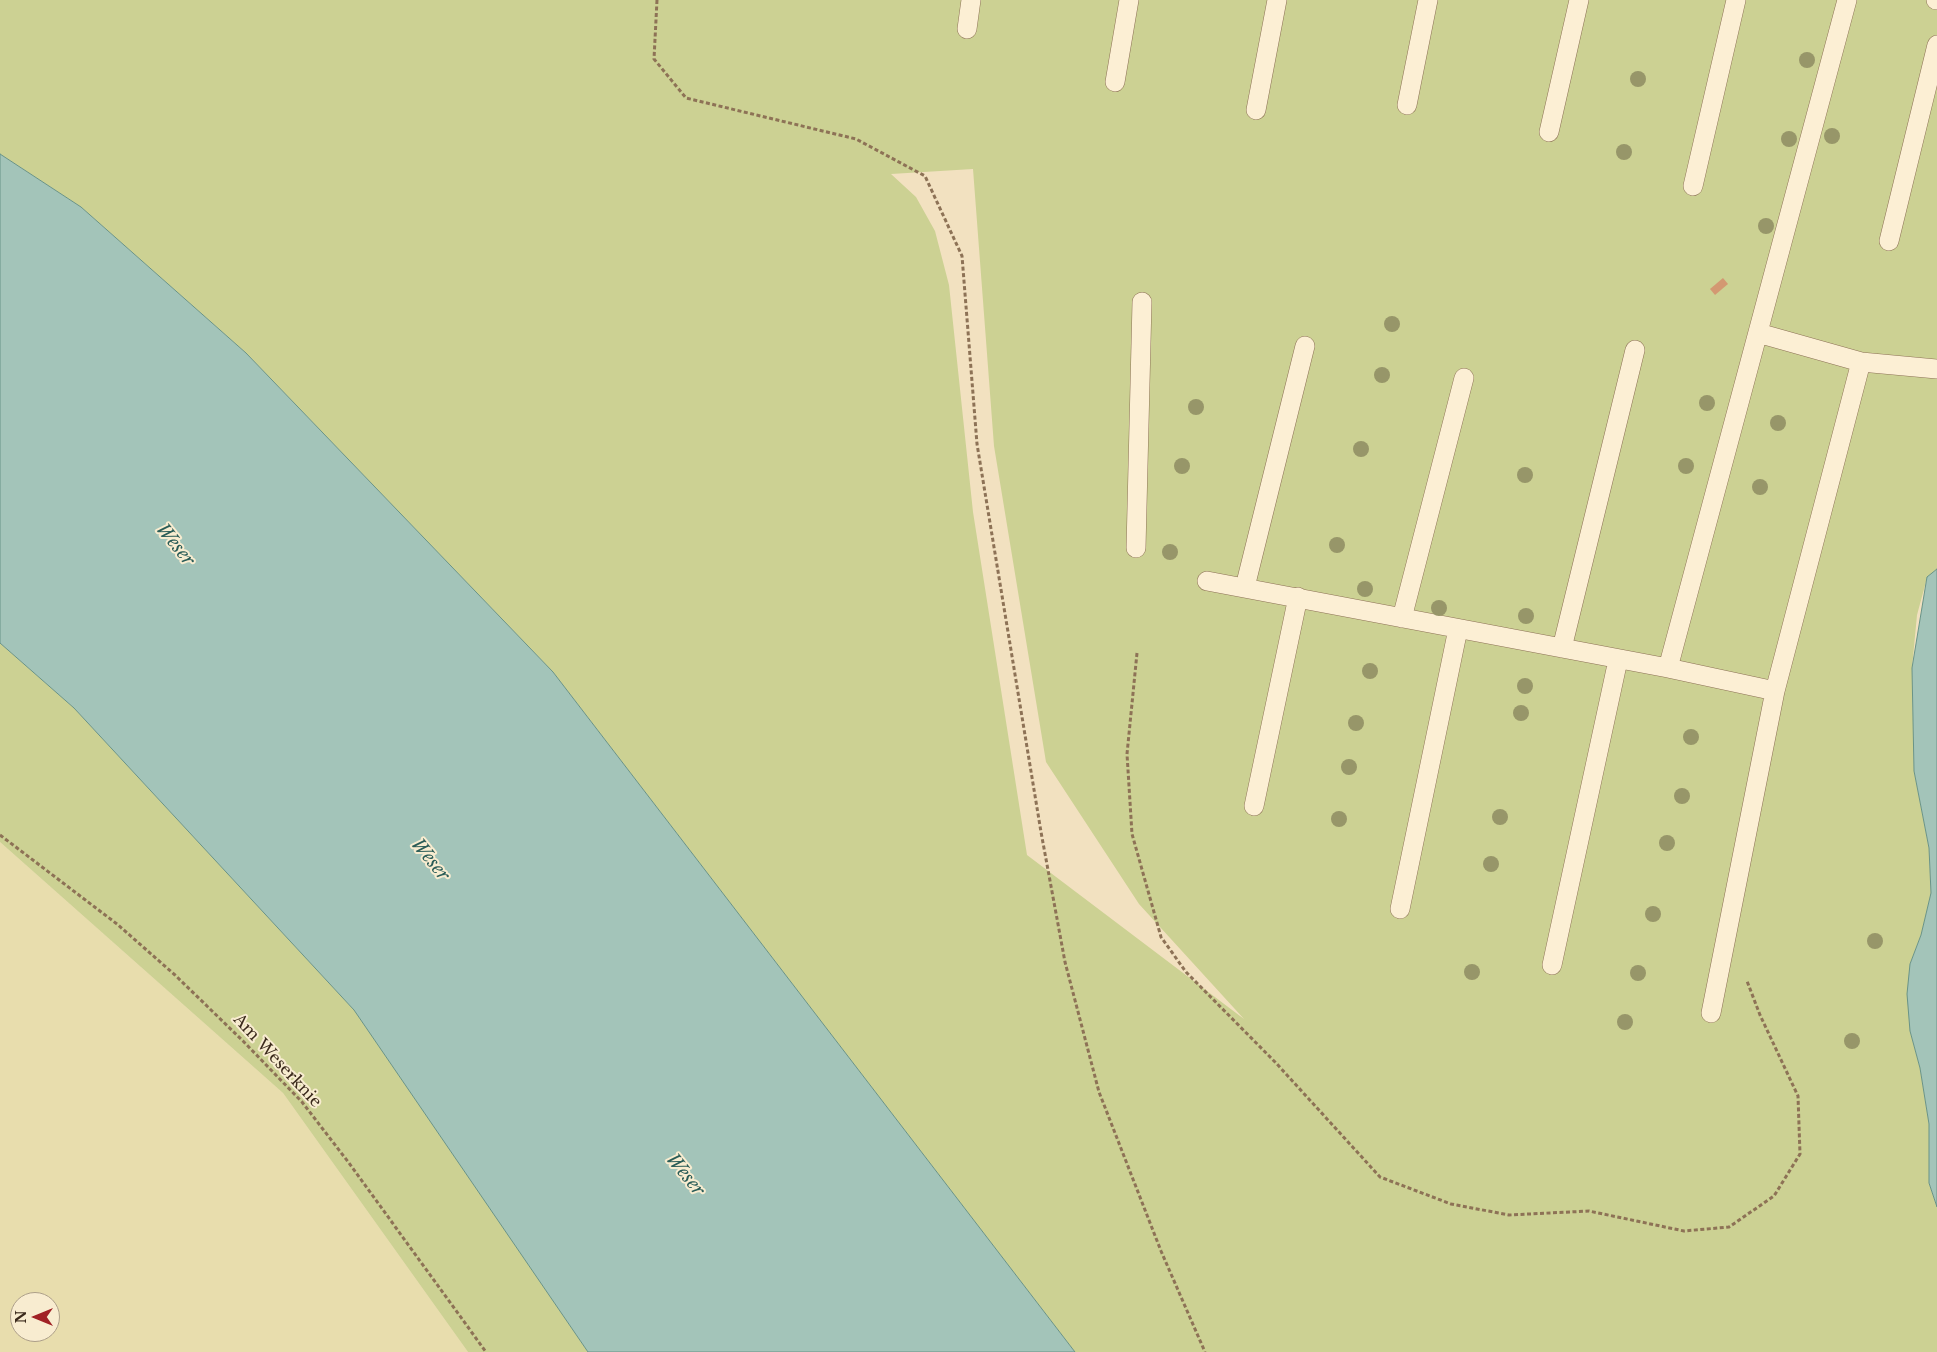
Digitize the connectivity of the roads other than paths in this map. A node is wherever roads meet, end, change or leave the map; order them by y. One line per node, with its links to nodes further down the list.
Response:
1 (972, 0): 8 (lane)
2 (1129, 0): 10 (lane)
3 (1277, 0): 12 (lane)
4 (1428, 0): 11 (lane)
5 (1579, 0): 13 (lane)
6 (1736, 0): 14 (lane)
7 (1847, 0): 17 (lane)
8 (967, 29)
9 (1937, 45): 15 (lane)
10 (1115, 82)
11 (1407, 105)
12 (1256, 110)
13 (1549, 132)
14 (1694, 186)
15 (1889, 240)
16 (1142, 302): 23 (lane)
17 (1758, 333): 20 (lane); 31 (lane)
18 (1306, 346): 25 (lane)
19 (1635, 350): 29 (lane)
20 (1861, 362): 21 (lane); 32 (lane)
21 (1937, 369)
22 (1464, 378): 27 (lane)
23 (1136, 548)
24 (1207, 581): 25 (lane)
25 (1246, 588): 26 (lane)
26 (1298, 597): 27 (lane); 33 (lane)
27 (1402, 618): 28 (lane)
28 (1458, 629): 29 (lane); 34 (lane)
29 (1562, 648): 30 (lane)
30 (1618, 660): 31 (lane); 35 (lane)
31 (1668, 668): 32 (lane)
32 (1775, 691): 36 (lane)
33 (1254, 806)
34 (1400, 909)
35 (1552, 965)
36 (1711, 1013)

